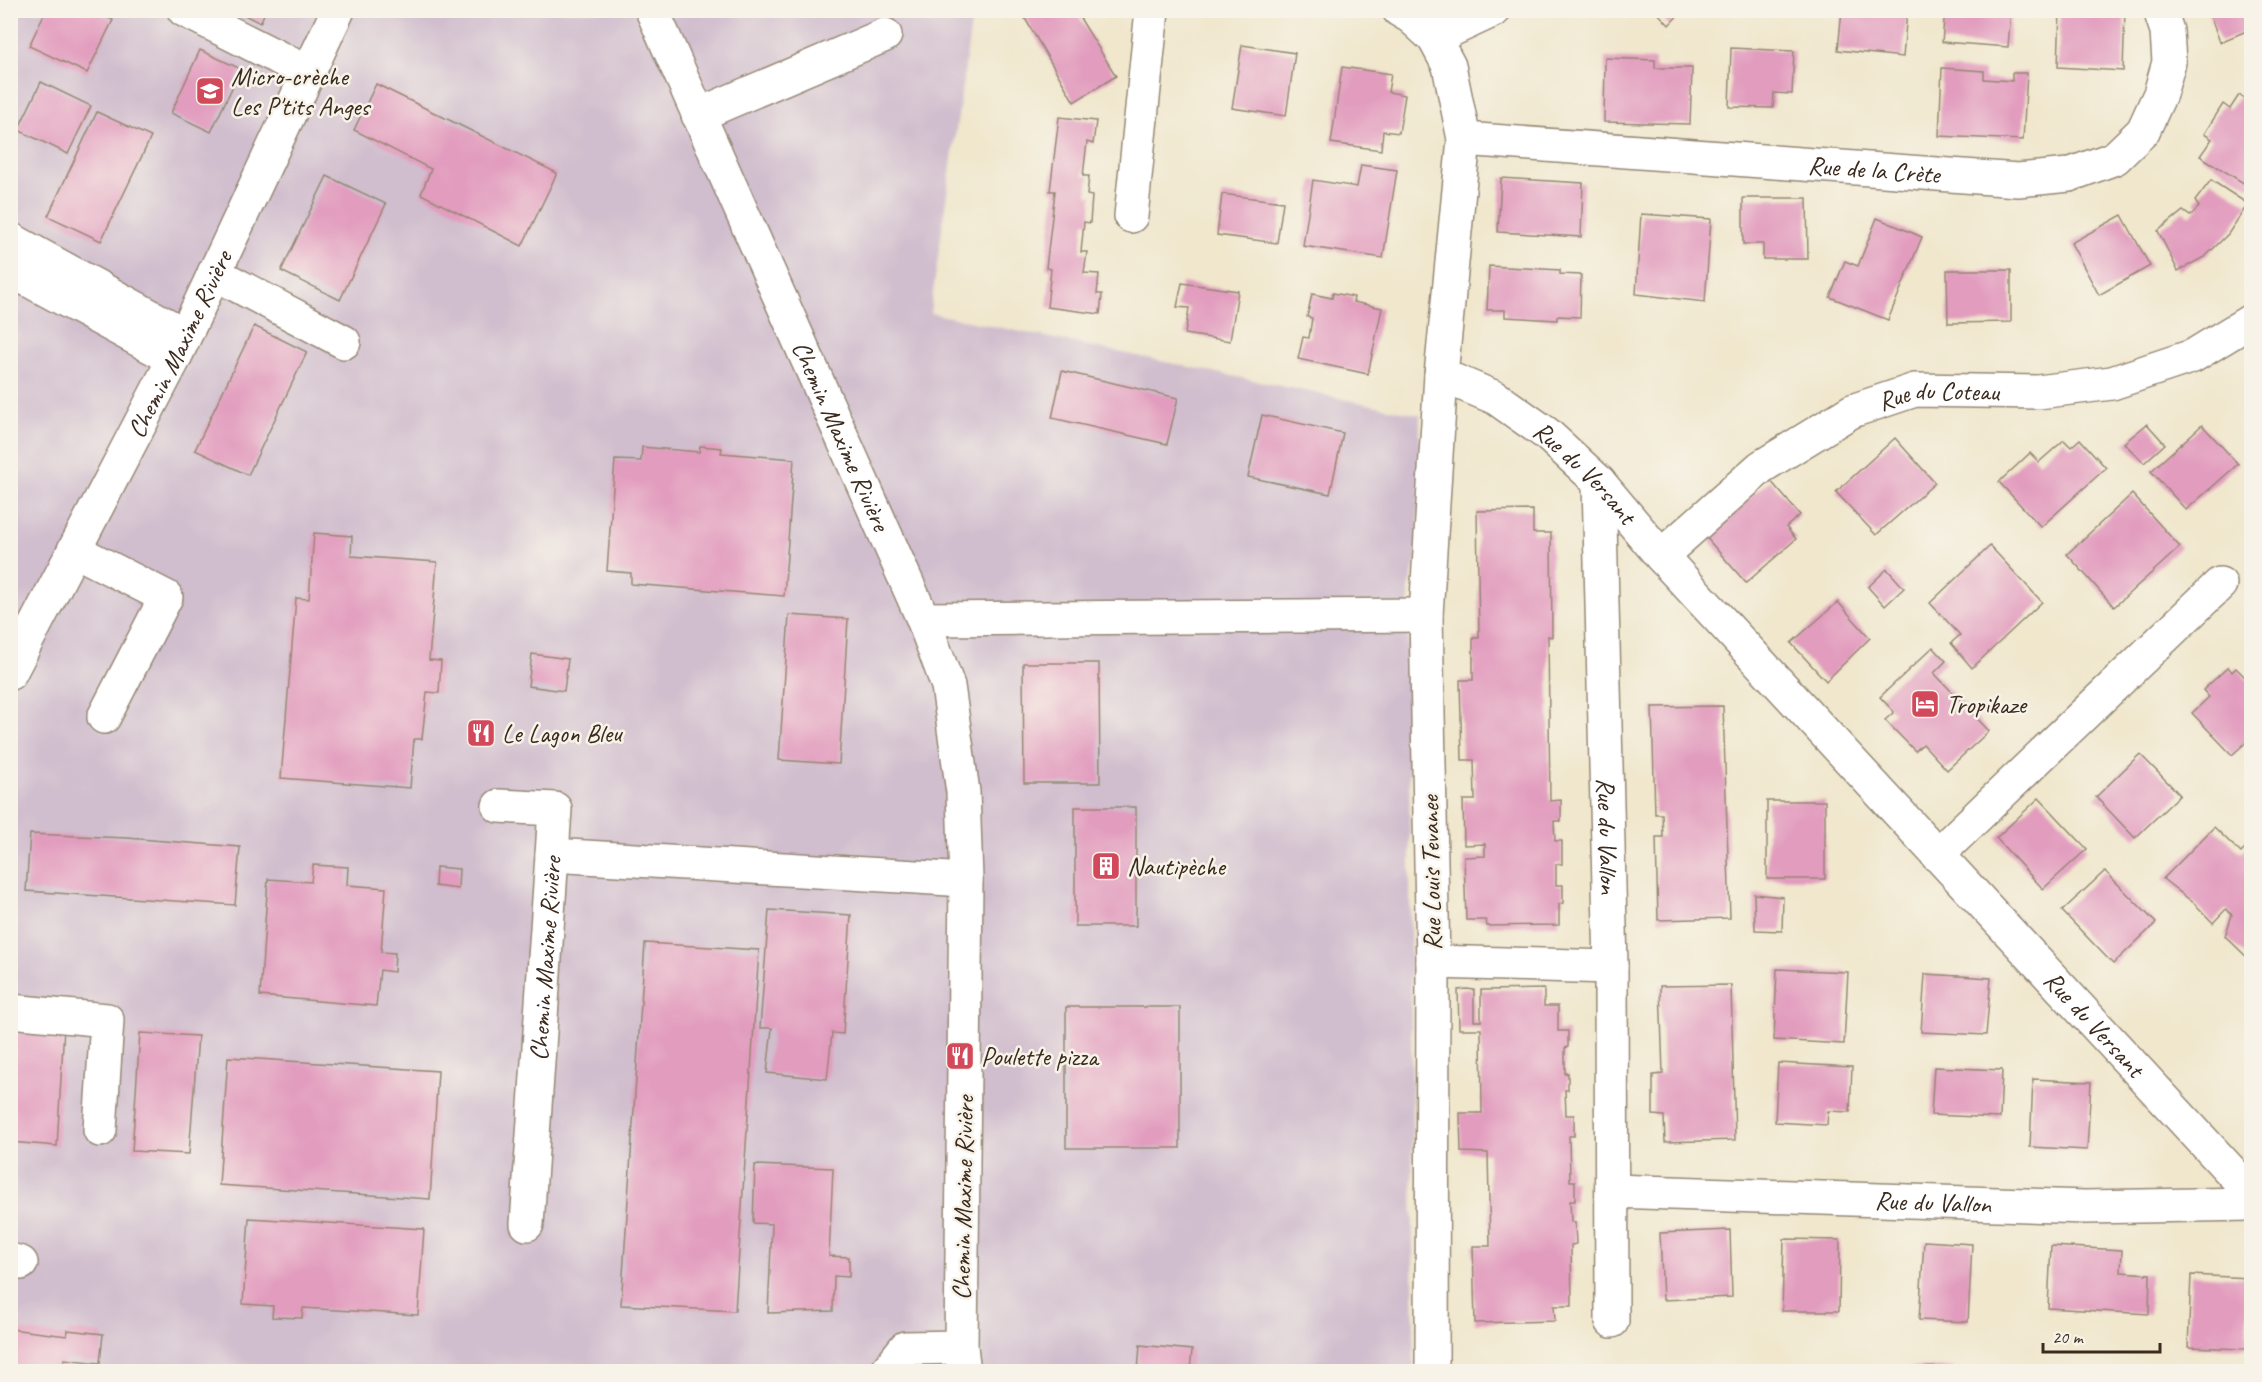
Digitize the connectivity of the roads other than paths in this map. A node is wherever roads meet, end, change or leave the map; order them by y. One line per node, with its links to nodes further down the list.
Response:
1 (184, 10): 10 (street)
2 (338, 10): 10 (street, Chemin Maxime Rivière)
3 (652, 10): 11 (street, Chemin Maxime Rivière)
4 (1152, 10): 13 (street)
5 (1399, 10): 9 (street)
6 (1494, 10): 9 (street)
7 (2160, 10): 12 (street, Rue de la Crète)
8 (885, 35): 11 (street)
9 (1434, 38): 12 (street)
10 (309, 73): 16 (street, Chemin Maxime Rivière)
11 (698, 115): 26 (street, Chemin Maxime Rivière)
12 (1464, 139): 20 (street)
13 (1131, 216)
14 (10, 238): 19 (street)
15 (10, 270): 19 (street)
16 (214, 273): 18 (street); 19 (street, Chemin Maxime Rivière)
17 (2252, 320): 23 (street, Rue du Coteau)
18 (344, 342)
19 (180, 347): 22 (street, Chemin Maxime Rivière)
20 (1441, 375): 21 (street, Rue du Versant); 25 (street, Rue Louis Tevanee)
21 (1599, 482): 23 (street, Rue du Versant); 34 (street, Rue du Vallon)
22 (74, 550): 27 (street, Chemin Maxime Rivière); 28 (street)
23 (1661, 556): 31 (street, Rue du Versant)
24 (2220, 584): 31 (street)
25 (1426, 615): 26 (street); 33 (street, Rue Louis Tevanee)
26 (923, 619): 32 (street, Chemin Maxime Rivière)
27 (10, 673)
28 (104, 717)
29 (499, 806): 30 (street)
30 (552, 855): 32 (street, Chemin Maxime Rivière); 40 (street, Chemin Maxime Rivière)
31 (1936, 855): 38 (street, Rue du Versant)
32 (966, 880): 42 (street, Chemin Maxime Rivière)
33 (1433, 962): 34 (street); 44 (street, Rue Louis Tevanee)
34 (1611, 967): 37 (street, Rue du Vallon)
35 (10, 1011): 36 (street)
36 (100, 1131)
37 (1613, 1191): 39 (street, Rue du Vallon); 41 (street, Rue du Vallon)
38 (2252, 1194)
39 (2252, 1204)
40 (527, 1224)
41 (1612, 1321)
42 (963, 1359): 43 (street)
43 (886, 1371)
44 (1432, 1371)

